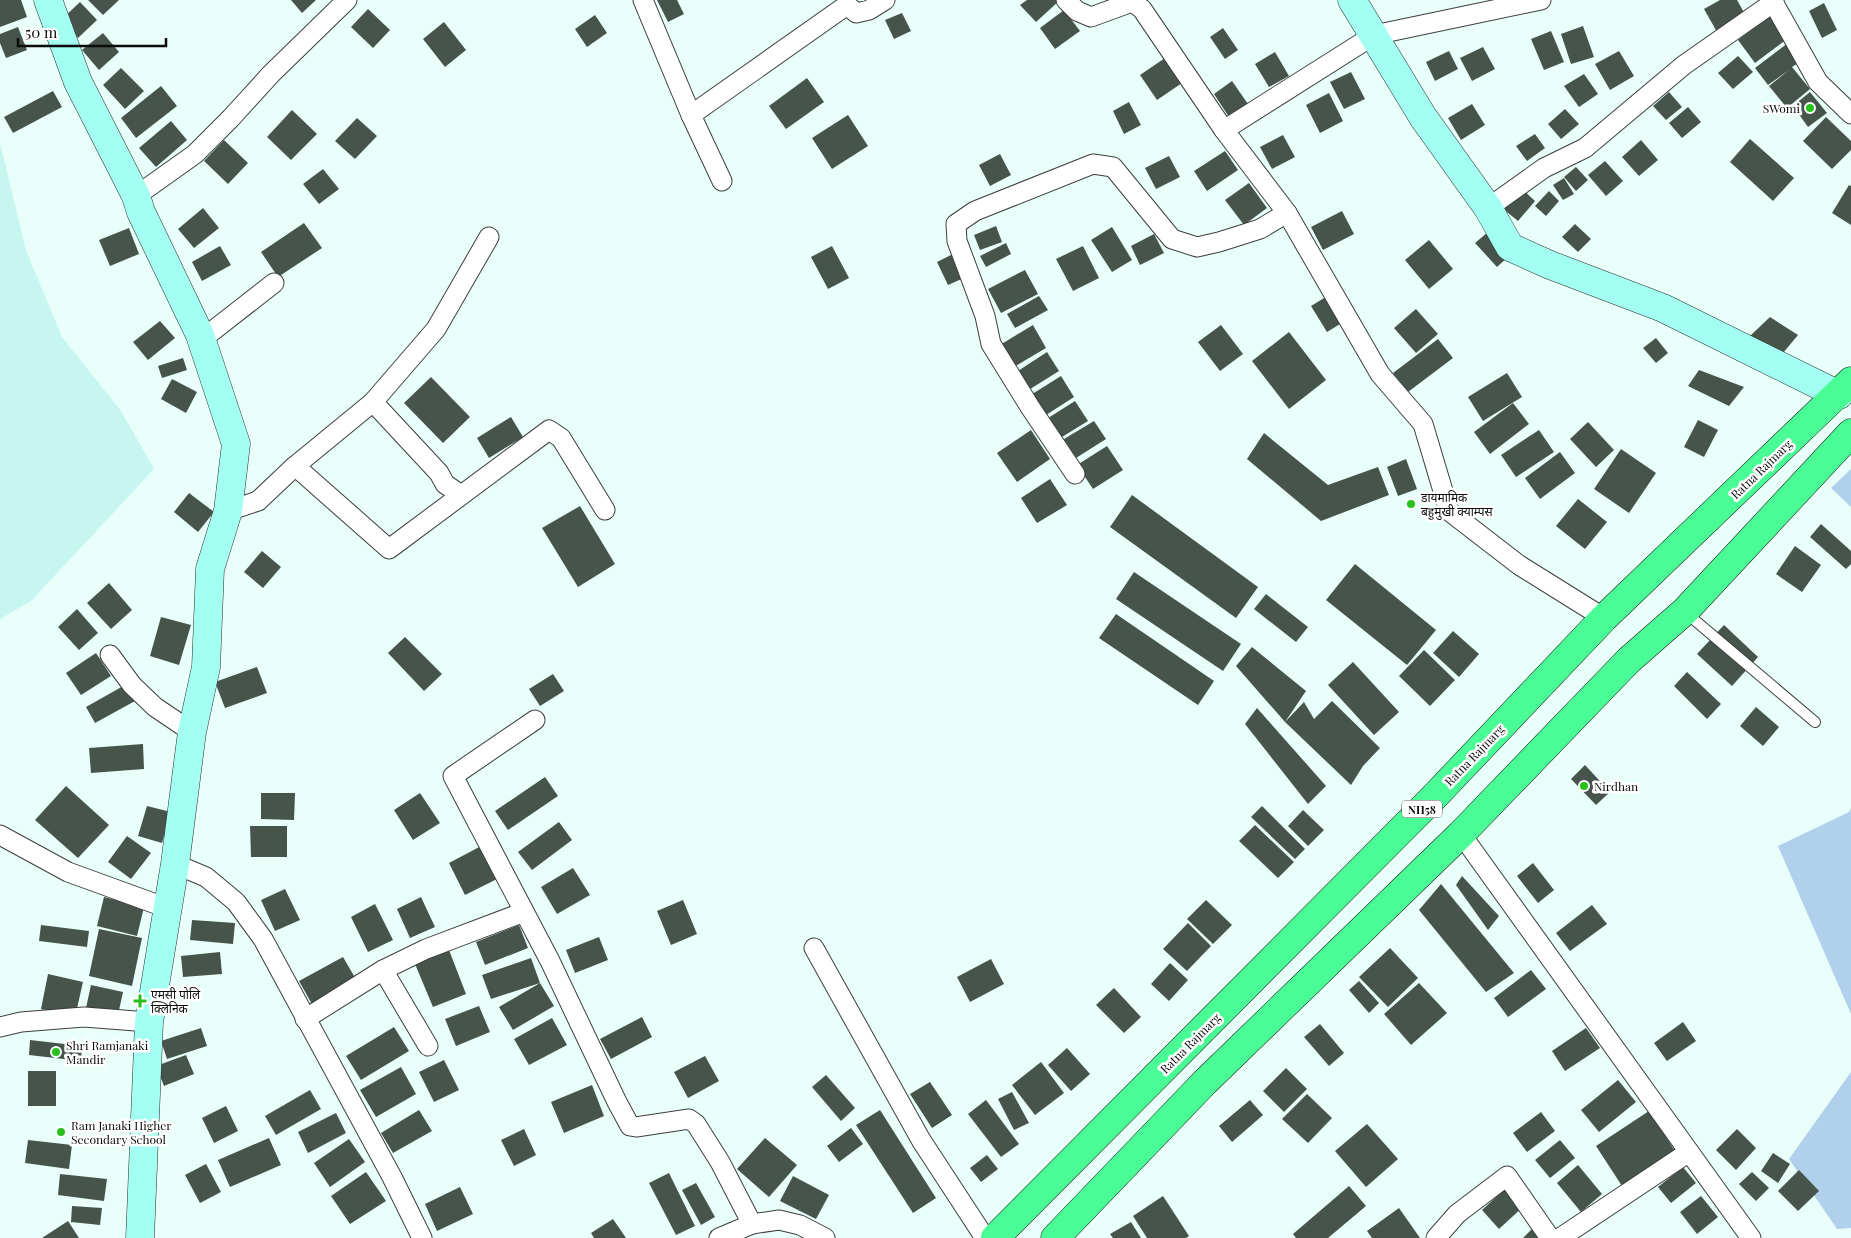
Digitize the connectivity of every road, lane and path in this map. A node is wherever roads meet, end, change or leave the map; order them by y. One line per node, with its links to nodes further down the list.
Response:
1 (48, 0): 14 (street)
2 (347, 0): 14 (street)
3 (643, 0): 11 (street)
4 (885, 0): 11 (street)
5 (1066, 0): 12 (street)
6 (1352, 0): 9 (street)
7 (1541, 0): 9 (street)
8 (1773, 1): 10 (street); 15 (street)
9 (1374, 35): 12 (street); 15 (street)
10 (1851, 114)
11 (692, 115): 13 (street)
12 (1224, 130): 16 (street)
13 (722, 181)
14 (136, 196): 19 (street)
15 (1488, 208): 20 (street)
16 (1287, 213): 24 (street); 29 (street)
17 (489, 237): 21 (street)
18 (274, 283): 19 (street)
19 (201, 340): 27 (street)
20 (1845, 388): 29 (highway, Ratna Rajmarg / NH58)
21 (373, 402): 23 (street); 25 (street)
22 (1851, 432): 28 (highway)
23 (296, 466): 25 (street); 27 (street)
24 (1075, 474)
25 (461, 495): 26 (street)
26 (606, 510)
27 (228, 511): 33 (street)
28 (1684, 611): 32 (lane); 34 (highway)
29 (1604, 618): 52 (highway, Ratna Rajmarg / NH58)
30 (110, 655): 33 (street)
31 (535, 720): 38 (street)
32 (1815, 722)
33 (192, 732): 36 (street)
34 (1461, 834): 45 (street); 53 (highway)
35 (0, 835): 37 (street)
36 (175, 864): 37 (street); 41 (street)
37 (167, 908): 42 (street)
38 (524, 912): 40 (street); 46 (street)
39 (814, 948): 51 (street)
40 (383, 970): 41 (street); 44 (street)
41 (305, 1019): 48 (street)
42 (149, 1022): 43 (street); 47 (street)
43 (0, 1027)
44 (428, 1046)
45 (1690, 1152): 56 (street); 57 (street)
46 (752, 1224): 49 (street); 50 (street)
47 (140, 1238)
48 (422, 1238)
49 (719, 1238)
50 (825, 1238)
51 (985, 1238)
52 (995, 1238)
53 (1055, 1238)
54 (1436, 1238): 55 (street)
55 (1550, 1238)
56 (1560, 1238)
57 (1751, 1238)

